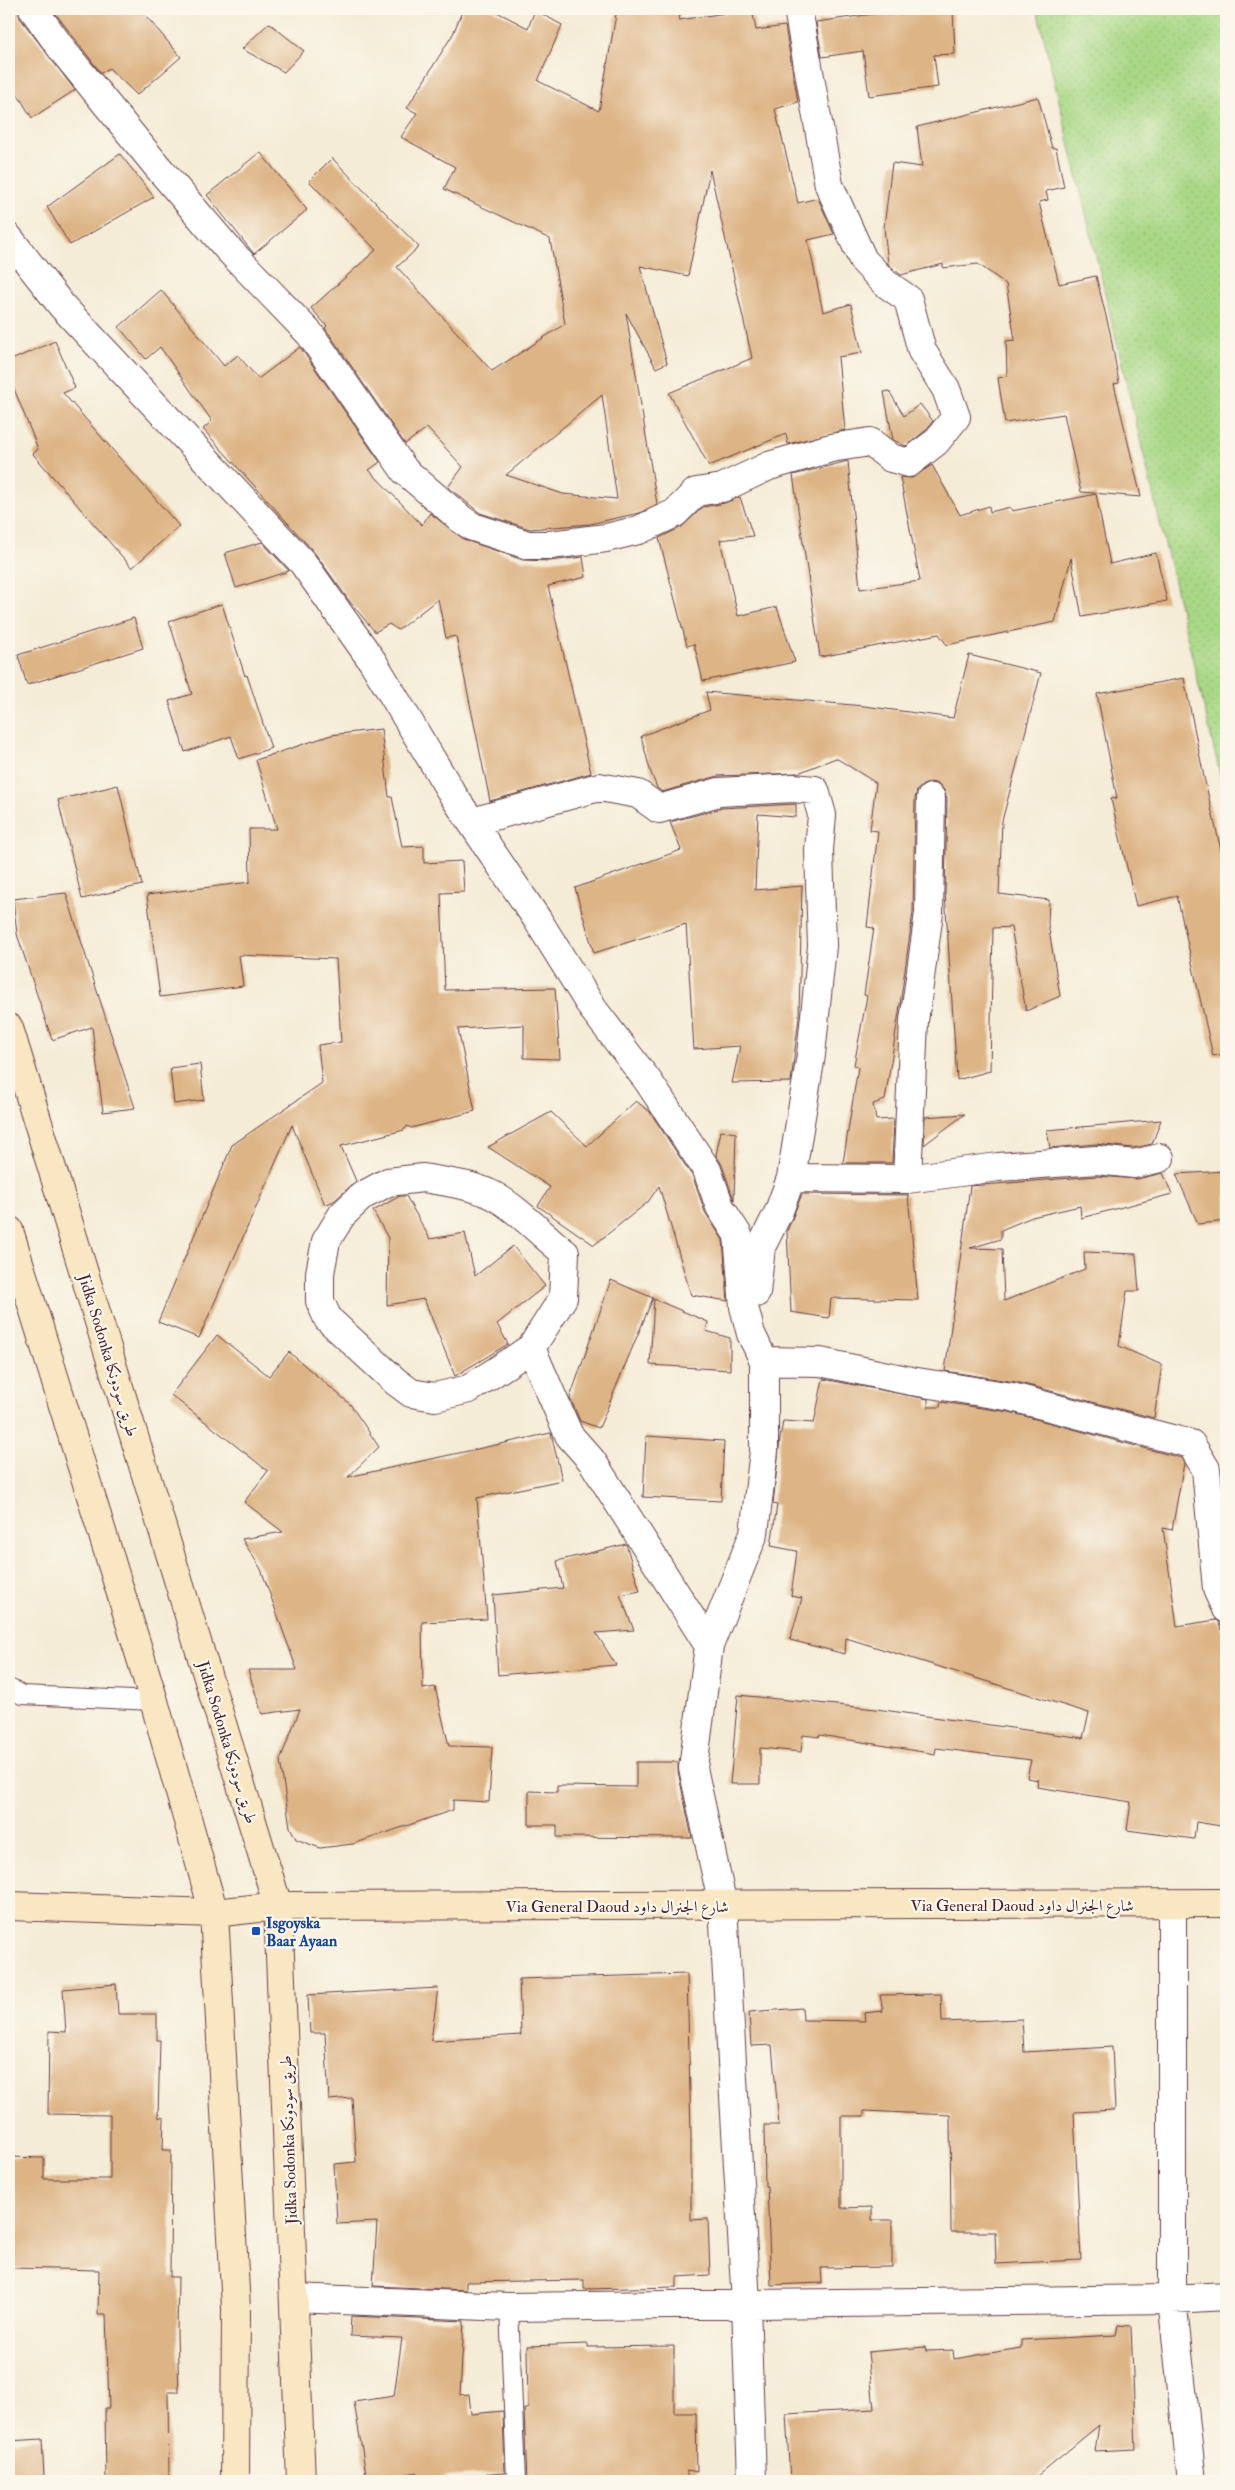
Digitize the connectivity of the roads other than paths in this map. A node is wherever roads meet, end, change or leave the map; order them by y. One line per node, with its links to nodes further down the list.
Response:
1 (33, 9): 2 (street)
2 (798, 9)
3 (9, 238): 5 (street)
4 (931, 798): 9 (street)
5 (472, 822): 8 (street); 11 (street)
6 (9, 1028): 21 (main road, Jidka Sodonka طريق سودونكا)
7 (1160, 1158): 9 (street)
8 (791, 1178): 9 (street); 11 (street)
9 (907, 1179)
10 (9, 1230): 17 (main road)
11 (751, 1334): 13 (street)
12 (531, 1348): 12 (street); 15 (street)
13 (764, 1361): 14 (street); 15 (street)
14 (1226, 1609)
15 (709, 1646): 22 (street)
16 (9, 1688): 17 (lane)
17 (154, 1701): 23 (main road)
18 (1172, 1904): 19 (main road, Via General Daoud شارع الجنرال داود); 22 (main road, Via General Daoud شارع الجنرال داود); 26 (street)
19 (1226, 1904)
20 (9, 1906): 23 (main road, Via General Daoud شارع الجنرال داود)
21 (278, 1906): 22 (main road, Via General Daoud شارع الجنرال داود); 23 (main road, Via General Daoud شارع الجنرال داود); 25 (main road, Jidka Sodonka طريق سودونكا)
22 (723, 1906): 27 (street)
23 (214, 1913): 29 (main road)
24 (1226, 2296): 26 (street)
25 (294, 2298): 28 (street); 30 (main road, Jidka Sodonka طريق سودونكا)
26 (1172, 2299): 27 (street); 33 (street)
27 (746, 2304): 28 (street); 32 (street)
28 (509, 2307): 31 (lane)
29 (235, 2481)
30 (301, 2481)
31 (516, 2481)
32 (752, 2481)
33 (1192, 2481)

